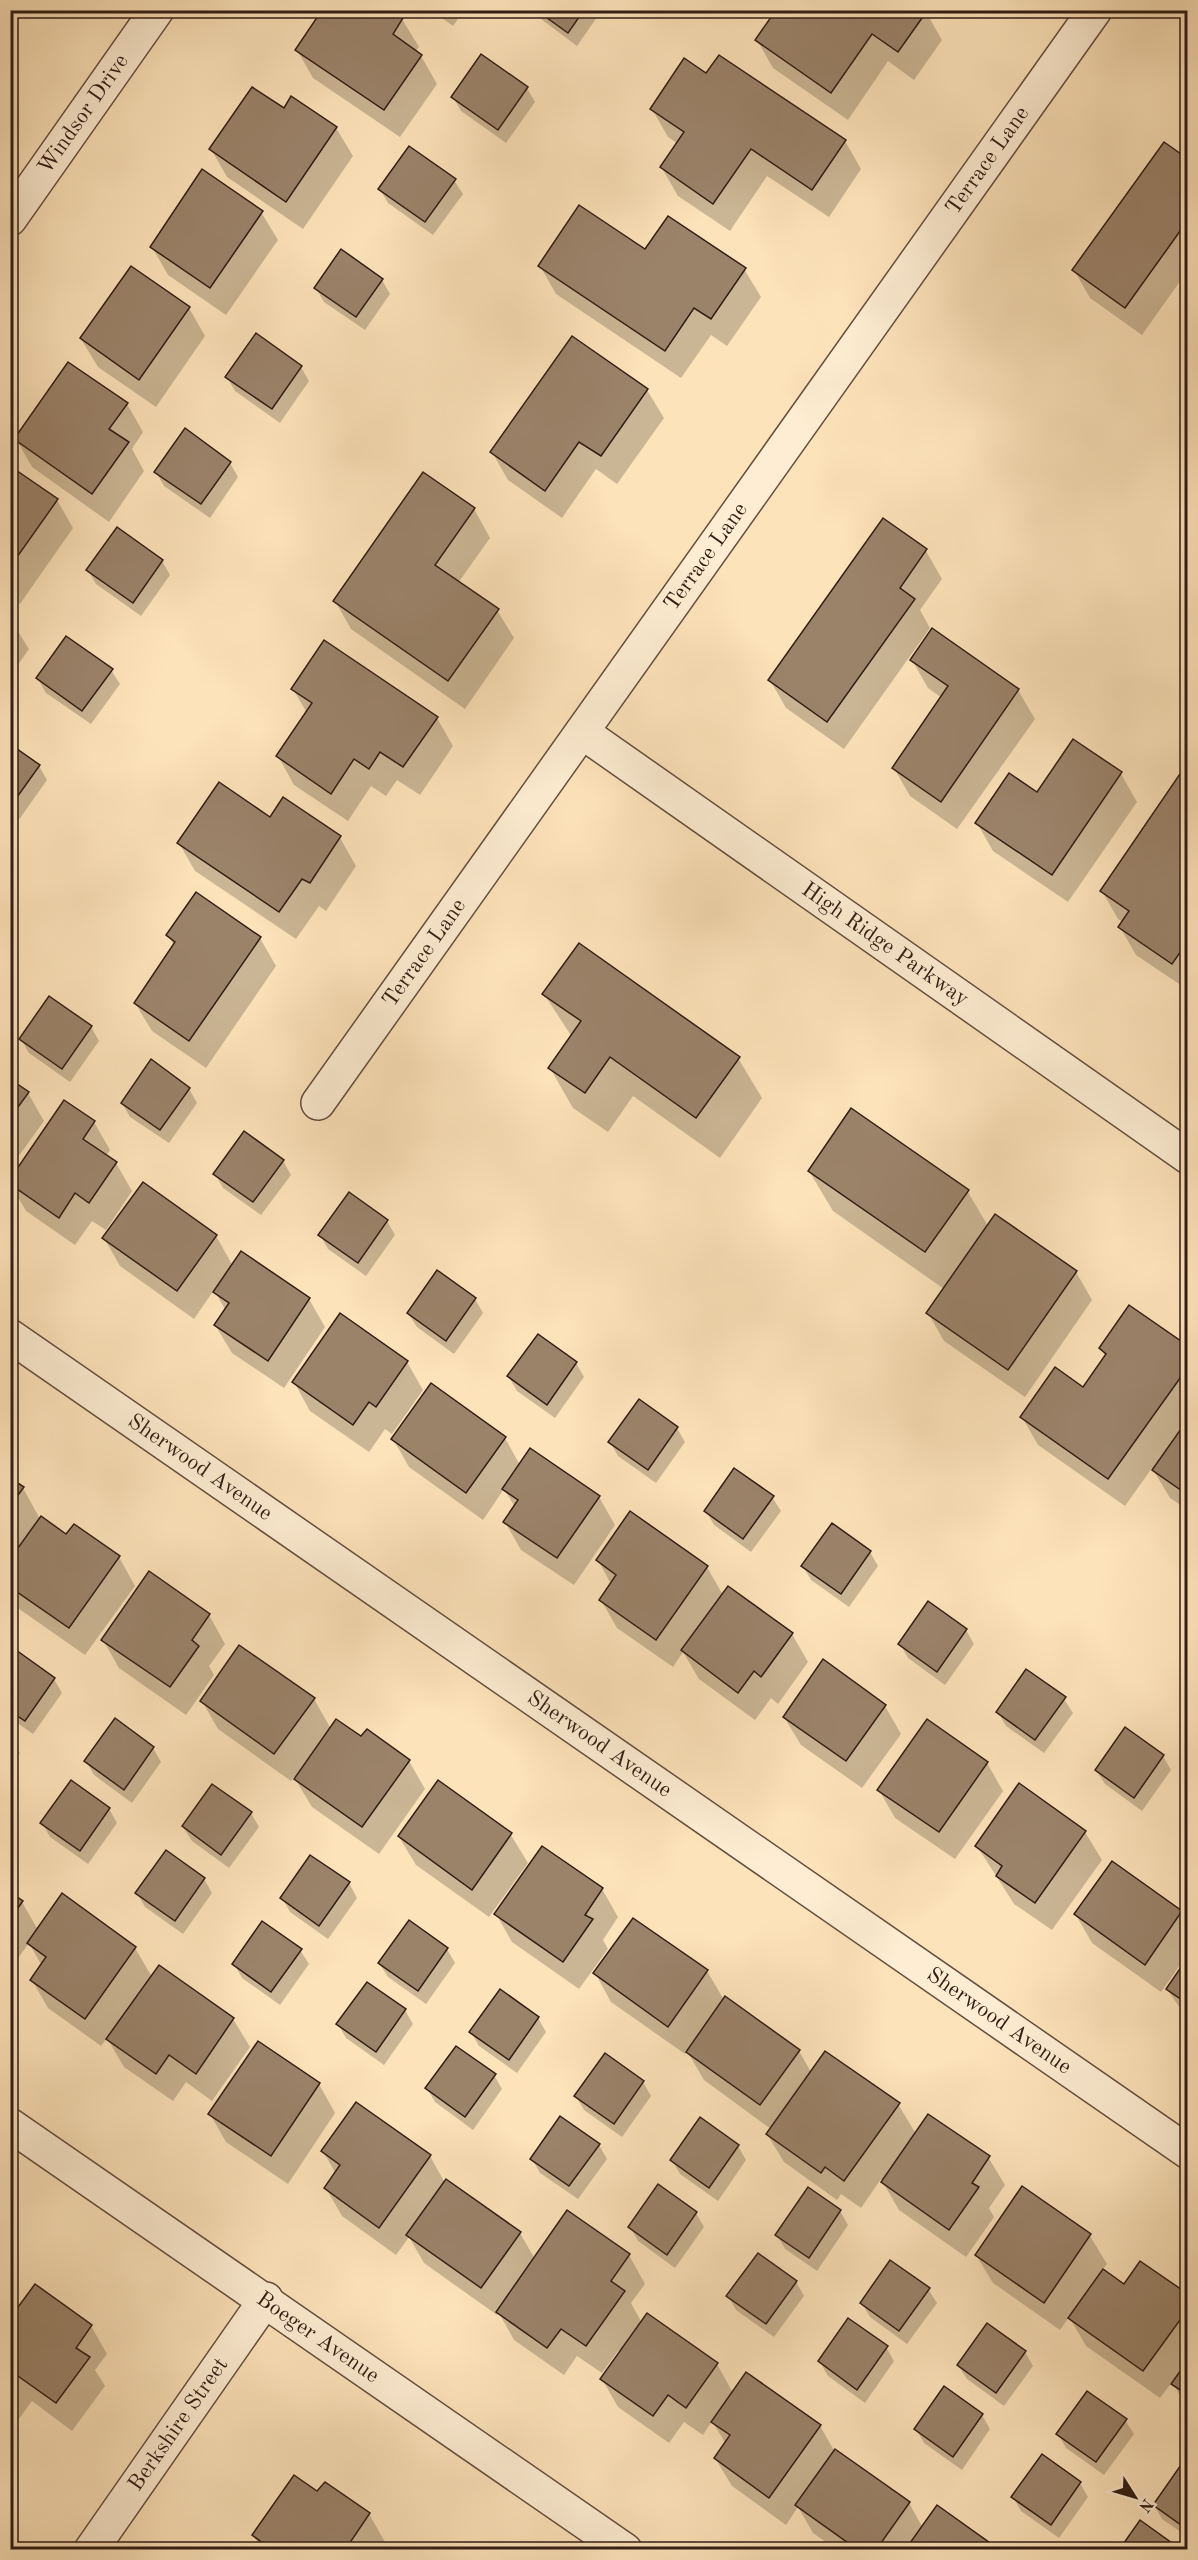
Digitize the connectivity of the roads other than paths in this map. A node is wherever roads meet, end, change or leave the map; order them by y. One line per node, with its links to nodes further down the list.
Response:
1 (157, 10): 3 (street, Windsor Drive)
2 (1095, 10): 4 (street, Terrace Lane)
3 (10, 219)
4 (582, 732): 5 (street, Terrace Lane); 6 (street, High Ridge Parkway)
5 (318, 1103)
6 (1188, 1157)
7 (10, 1336): 9 (street, Sherwood Avenue)
8 (10, 2125): 10 (street, Boeger Avenue)
9 (1188, 2152)
10 (266, 2299): 11 (street, Berkshire Street); 12 (street, Boeger Avenue)
11 (91, 2550)
12 (625, 2550)

